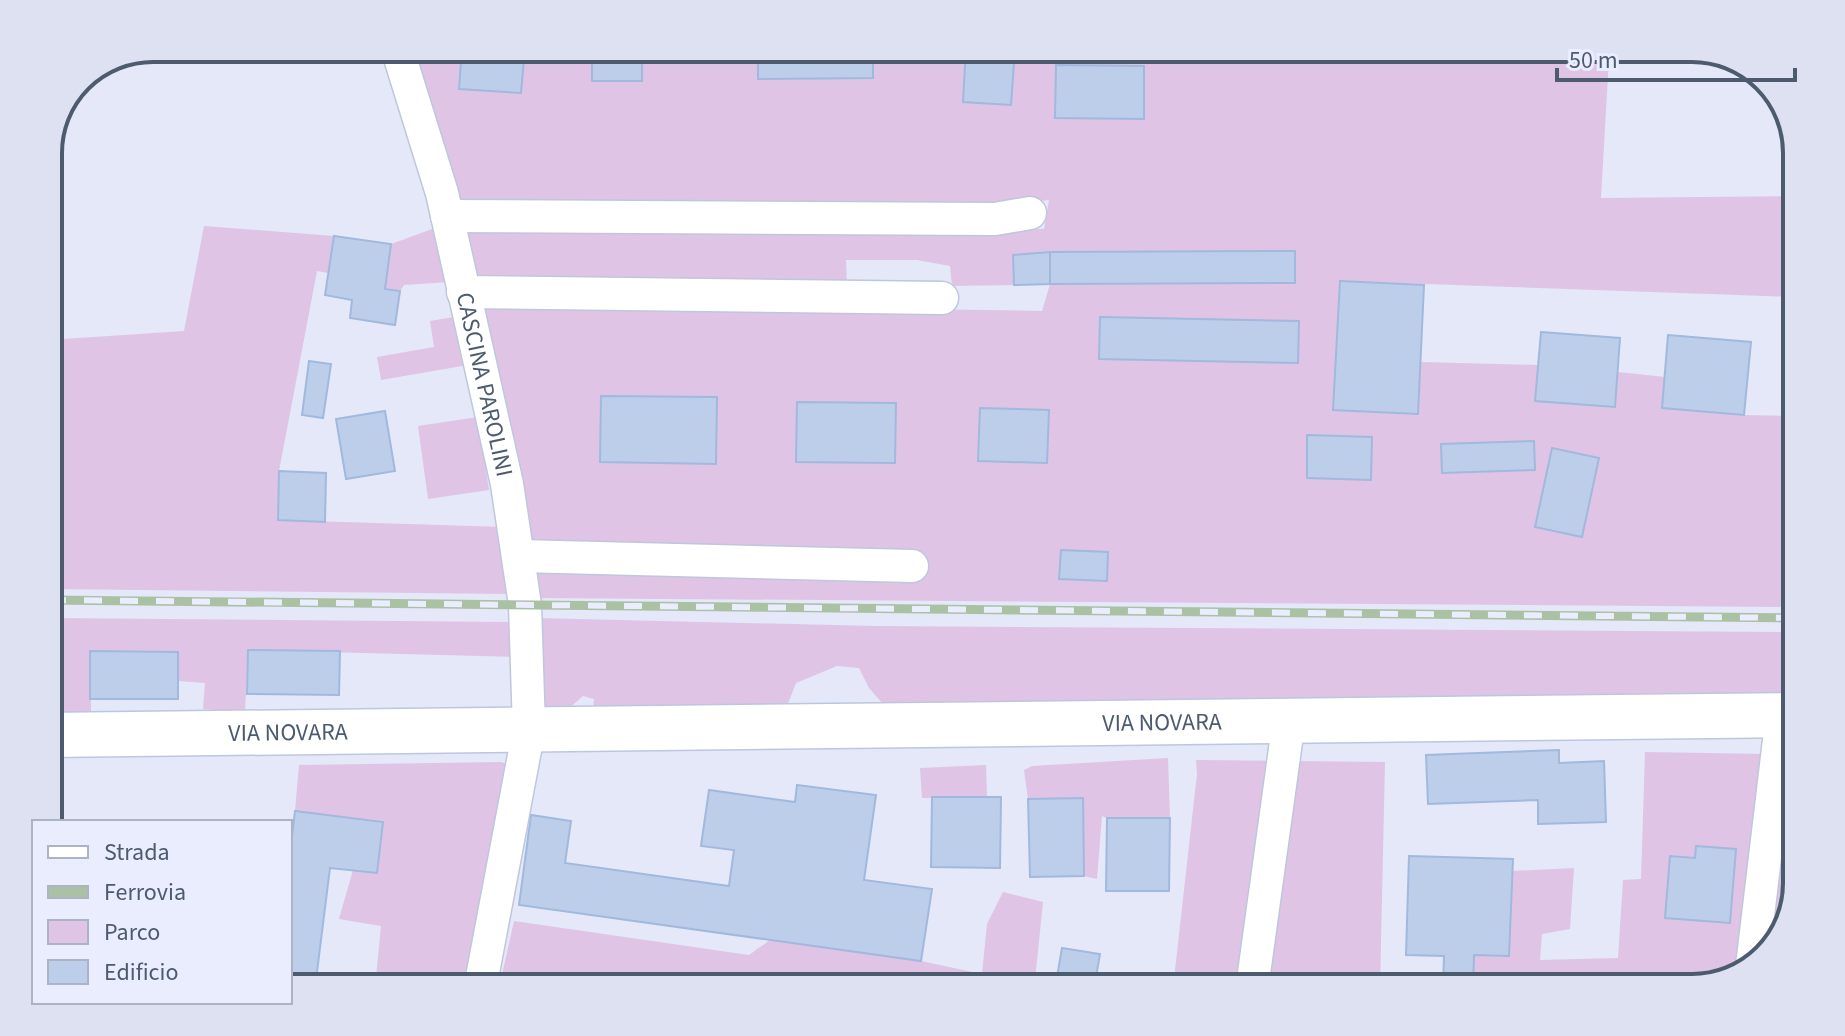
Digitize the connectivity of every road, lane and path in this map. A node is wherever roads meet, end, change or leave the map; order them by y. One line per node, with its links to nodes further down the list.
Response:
1 (401, 62): 3 (street, CASCINA PAROLINI)
2 (1030, 213): 3 (street)
3 (447, 216): 4 (street, CASCINA PAROLINI)
4 (463, 292): 5 (street); 6 (street, CASCINA PAROLINI)
5 (942, 298)
6 (519, 556): 7 (street); 10 (street, CASCINA PAROLINI)
7 (912, 566)
8 (1783, 715): 9 (main road, VIA NOVARA)
9 (1289, 720): 10 (main road, VIA NOVARA); 15 (street)
10 (529, 729): 11 (main road, VIA NOVARA); 14 (street)
11 (62, 735)
12 (1783, 756): 13 (street)
13 (1755, 948)
14 (483, 974)
15 (1254, 974)

